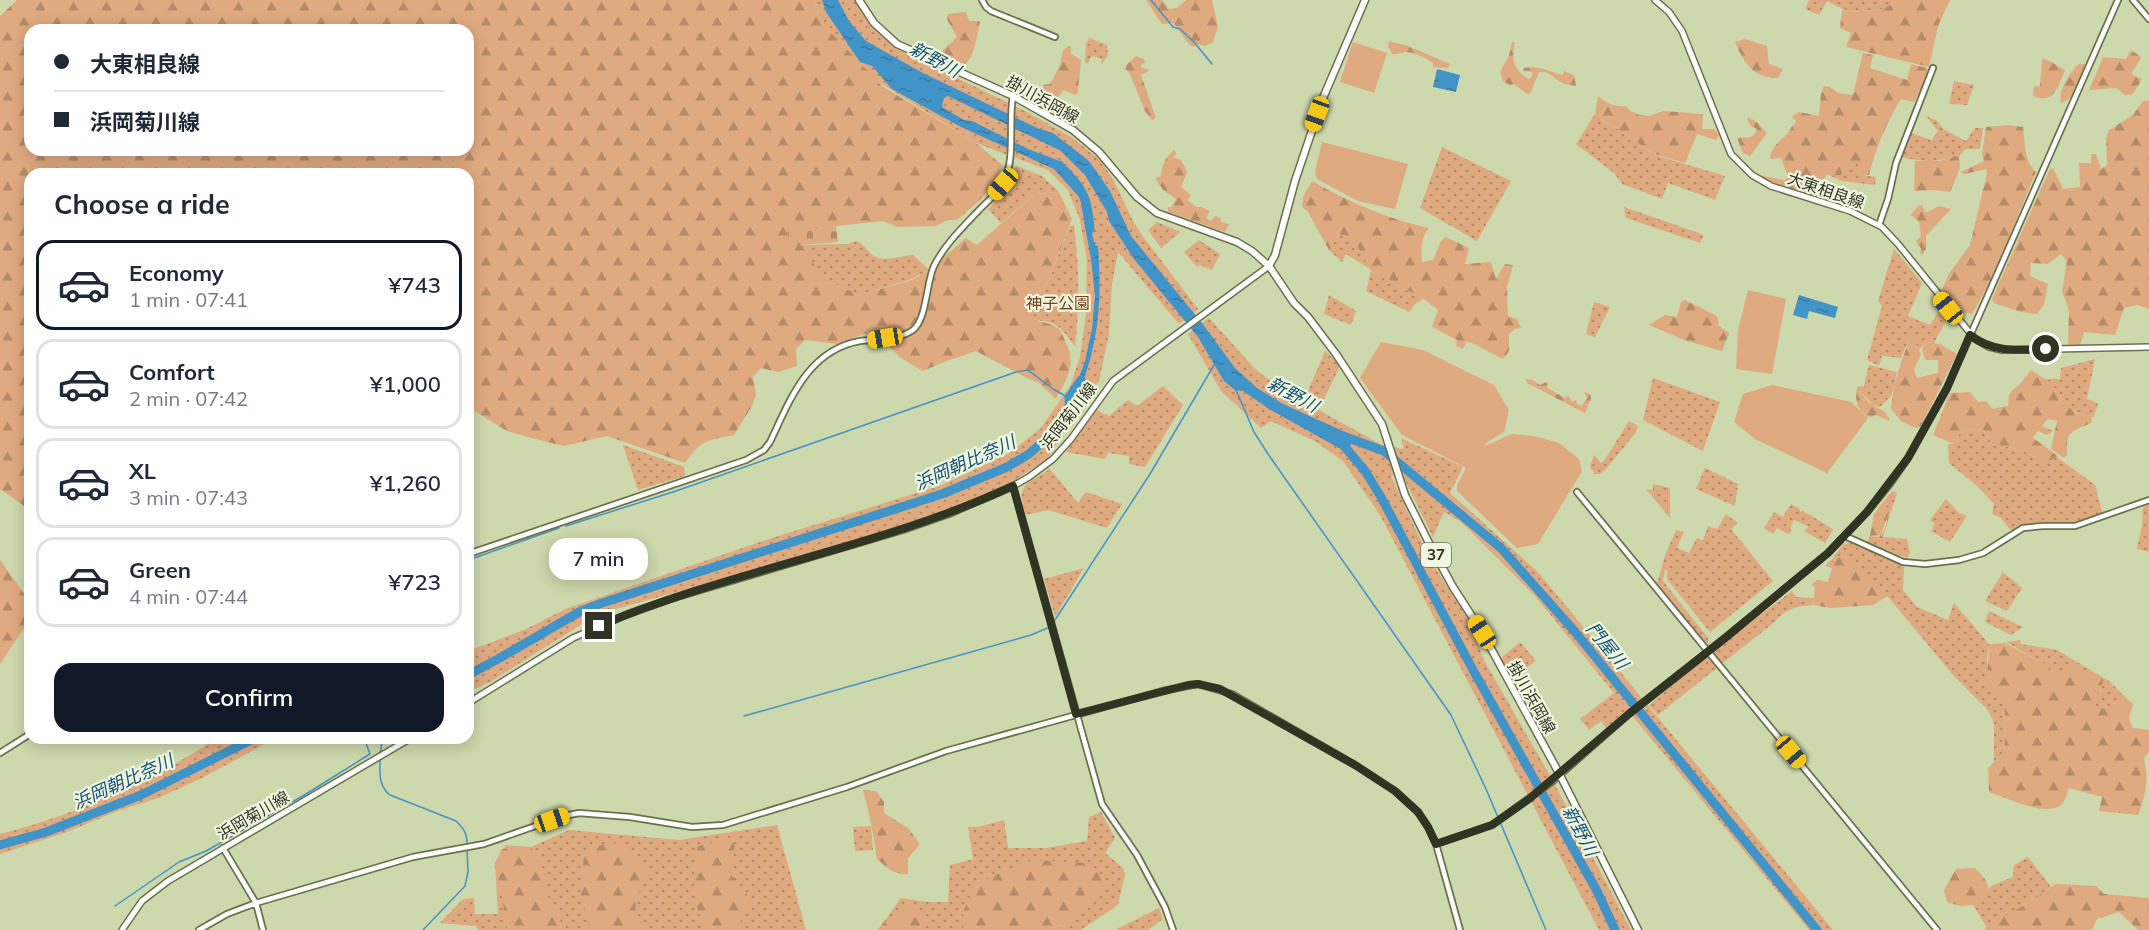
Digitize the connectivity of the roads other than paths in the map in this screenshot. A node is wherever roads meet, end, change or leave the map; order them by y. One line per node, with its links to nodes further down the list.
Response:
1 (859, 0): 10 (main road, 掛川浜岡線 / 37)
2 (982, 0): 8 (street)
3 (1365, 0): 12 (main road)
4 (1655, 0): 11 (main road, 大東相良線)
5 (2118, 0): 13 (street)
6 (2133, 0): 7 (street)
7 (2149, 18)
8 (1055, 37)
9 (1933, 68): 11 (street)
10 (1012, 100): 12 (main road, 掛川浜岡線 / 37); 19 (street)
11 (1879, 225): 13 (main road, 大東相良線)
12 (1269, 266): 15 (main road, 浜岡菊川線); 26 (main road, 掛川浜岡線 / 37)
13 (1970, 335): 14 (main road, 大東相良線); 18 (street)
14 (2149, 347)
15 (1013, 486): 21 (main road, 浜岡菊川線); 22 (street)
16 (1577, 492): 20 (street)
17 (2149, 500): 18 (street)
18 (1845, 536): 20 (street)
19 (474, 552)
20 (1708, 652): 26 (street); 36 (street)
21 (474, 699)
22 (1076, 714): 27 (street); 29 (street); 33 (street)
23 (24, 738): 25 (street)
24 (401, 744): 28 (main road, 浜岡菊川線)
25 (0, 753)
26 (1560, 774): 27 (street); 35 (main road, 掛川浜岡線 / 37)
27 (1436, 844): 34 (street)
28 (223, 848): 29 (street); 30 (main road, 浜岡菊川線)
29 (256, 903): 31 (street); 32 (street)
30 (122, 930)
31 (199, 930)
32 (263, 930)
33 (1173, 930)
34 (1460, 930)
35 (1638, 930)
36 (1937, 930)

